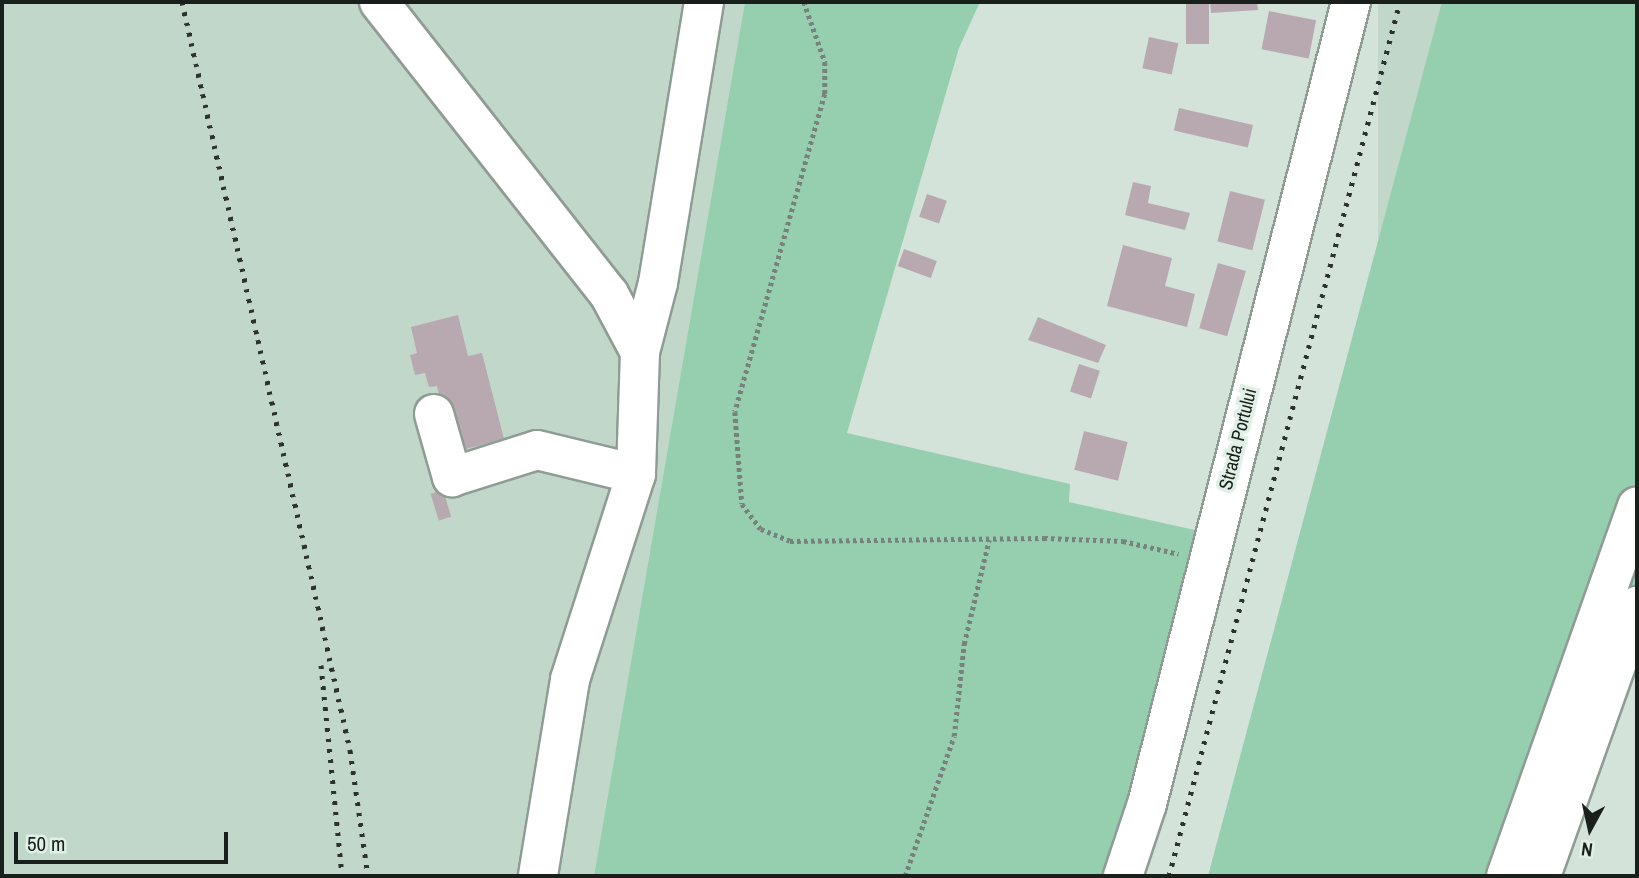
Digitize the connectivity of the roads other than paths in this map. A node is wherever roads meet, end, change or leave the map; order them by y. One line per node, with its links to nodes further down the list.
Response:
1 (379, 2): 4 (street)
2 (704, 2): 4 (street)
3 (1351, 2): 10 (street, Strada Portului)
4 (640, 352): 6 (street)
5 (433, 414): 6 (street)
6 (636, 474): 9 (street)
7 (1637, 507): 11 (street)
8 (1637, 606): 12 (street)
9 (538, 876)
10 (1123, 876)
11 (1506, 876)
12 (1541, 876)

